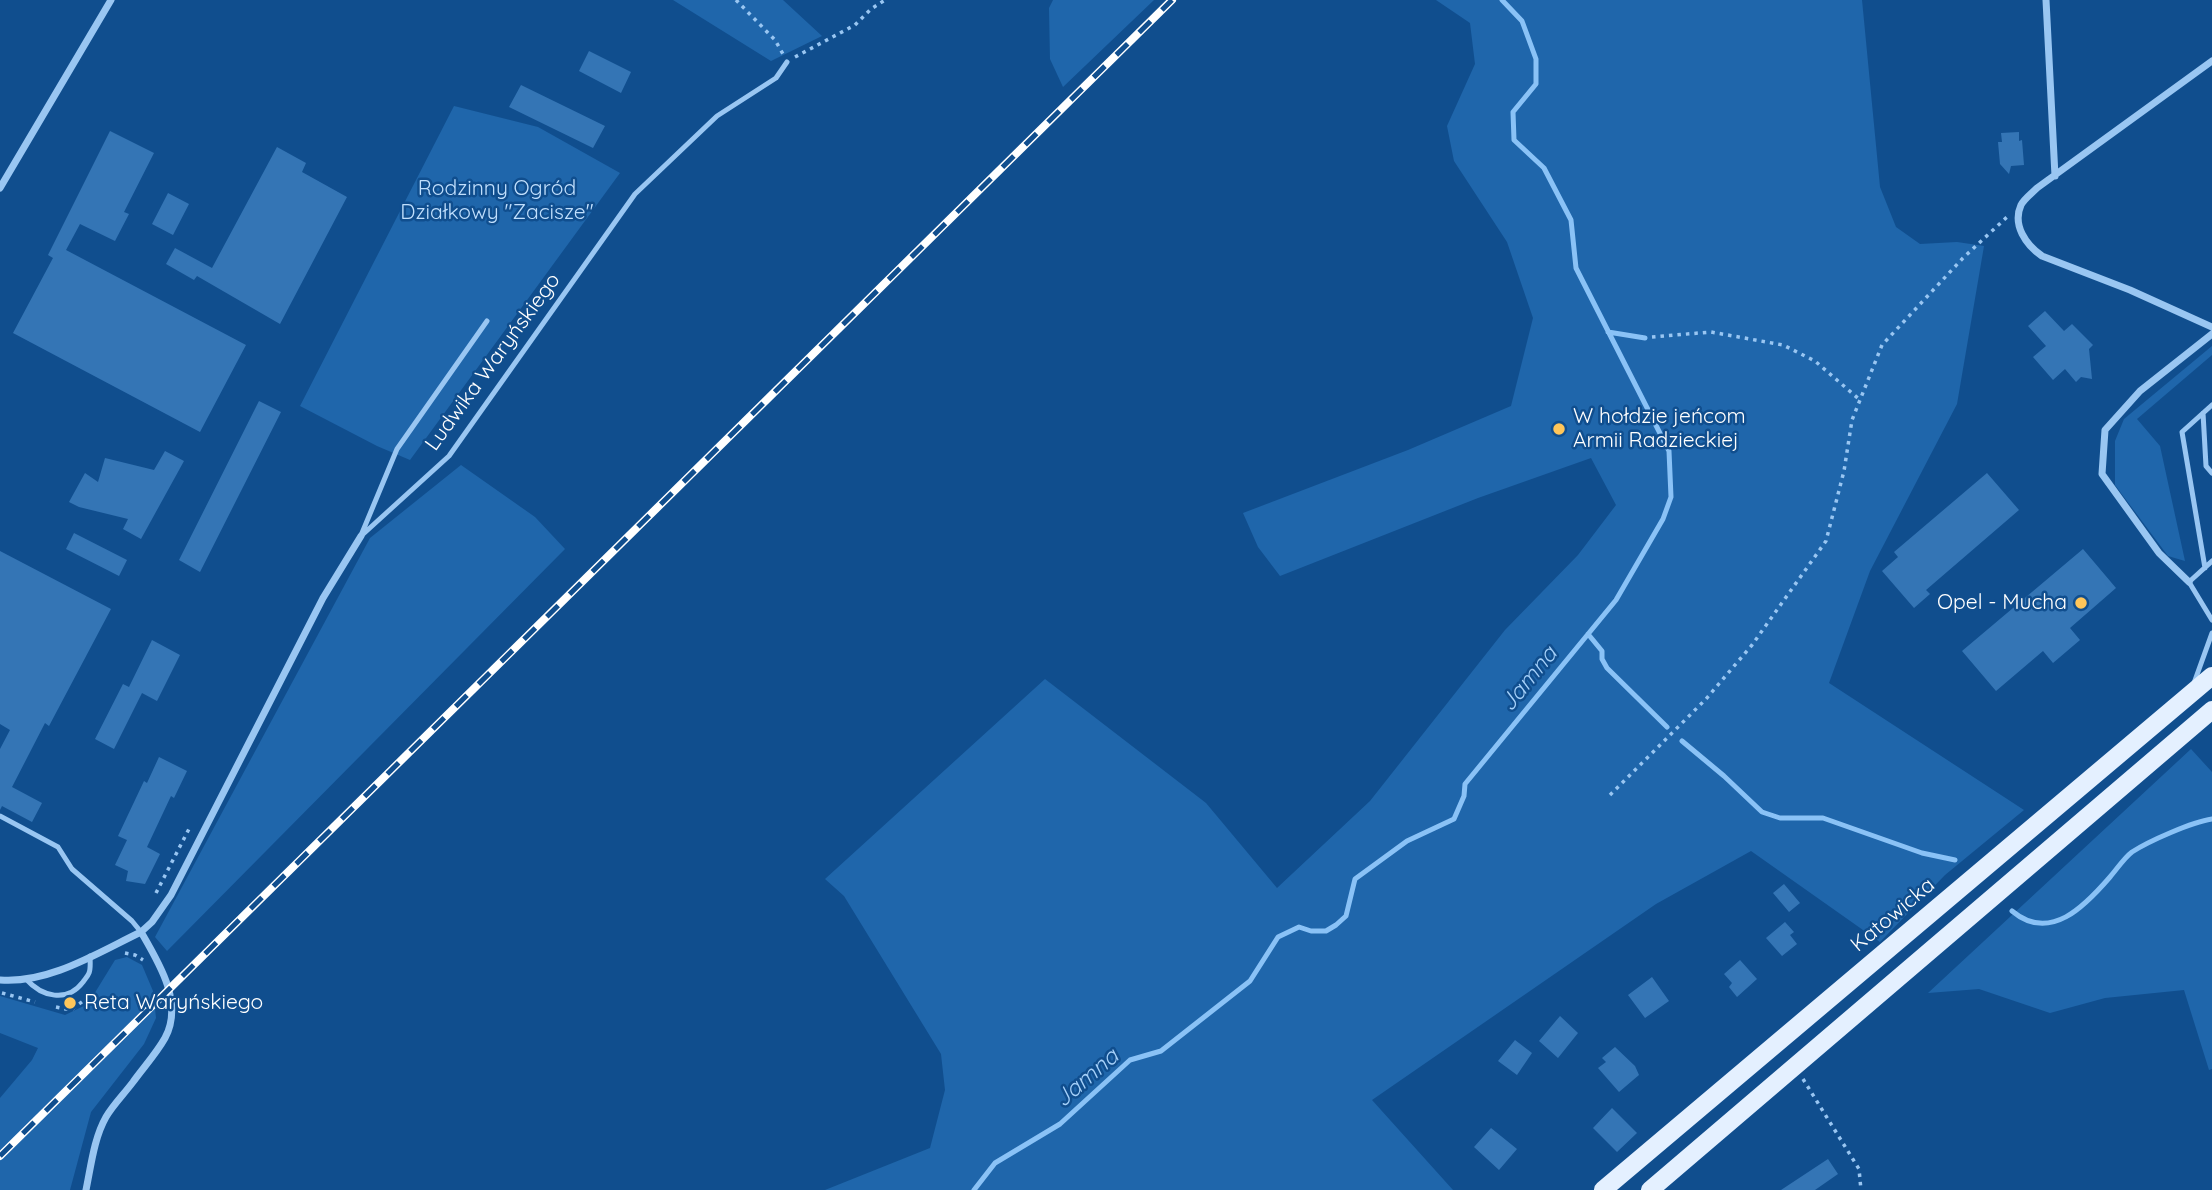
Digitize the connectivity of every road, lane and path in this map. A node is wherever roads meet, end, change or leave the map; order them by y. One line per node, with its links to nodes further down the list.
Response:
1 (111, 0): 8 (street)
2 (736, 0): 6 (path)
3 (885, 0): 6 (path)
4 (2046, 0): 7 (street)
5 (2212, 61): 7 (street)
6 (787, 62): 18 (lane, Ludwika Waryńskiego)
7 (2054, 176): 9 (street)
8 (0, 188)
9 (2022, 203): 11 (street); 14 (path)
10 (488, 321): 18 (lane)
11 (2212, 327)
12 (2212, 334): 21 (street)
13 (1652, 337): 14 (path)
14 (1860, 400): 27 (path)
15 (2212, 405): 16 (lane)
16 (2203, 413): 17 (lane); 20 (lane)
17 (2212, 473)
18 (360, 536): 29 (street, Ludwika Waryńskiego)
19 (2212, 561): 20 (lane)
20 (2205, 568): 21 (lane)
21 (2189, 582): 22 (lane)
22 (2212, 620)
23 (2212, 633): 25 (lane)
24 (2212, 676): 25 (main road, Katowicka)
25 (2188, 696): 37 (main road, Katowicka)
26 (2212, 710): 35 (main road)
27 (1609, 795)
28 (0, 816): 29 (lane)
29 (141, 932): 31 (street, Ludwika Waryńskiego); 36 (street)
30 (116, 954): 32 (path)
31 (90, 956): 33 (street, Ludwika Waryńskiego); 33 (lane)
32 (145, 961)
33 (26, 979): 34 (street, Ludwika Waryńskiego)
34 (0, 980)
35 (1793, 1068): 38 (main road); 39 (path)
36 (86, 1190)
37 (1604, 1190)
38 (1650, 1190)
39 (1861, 1190)

